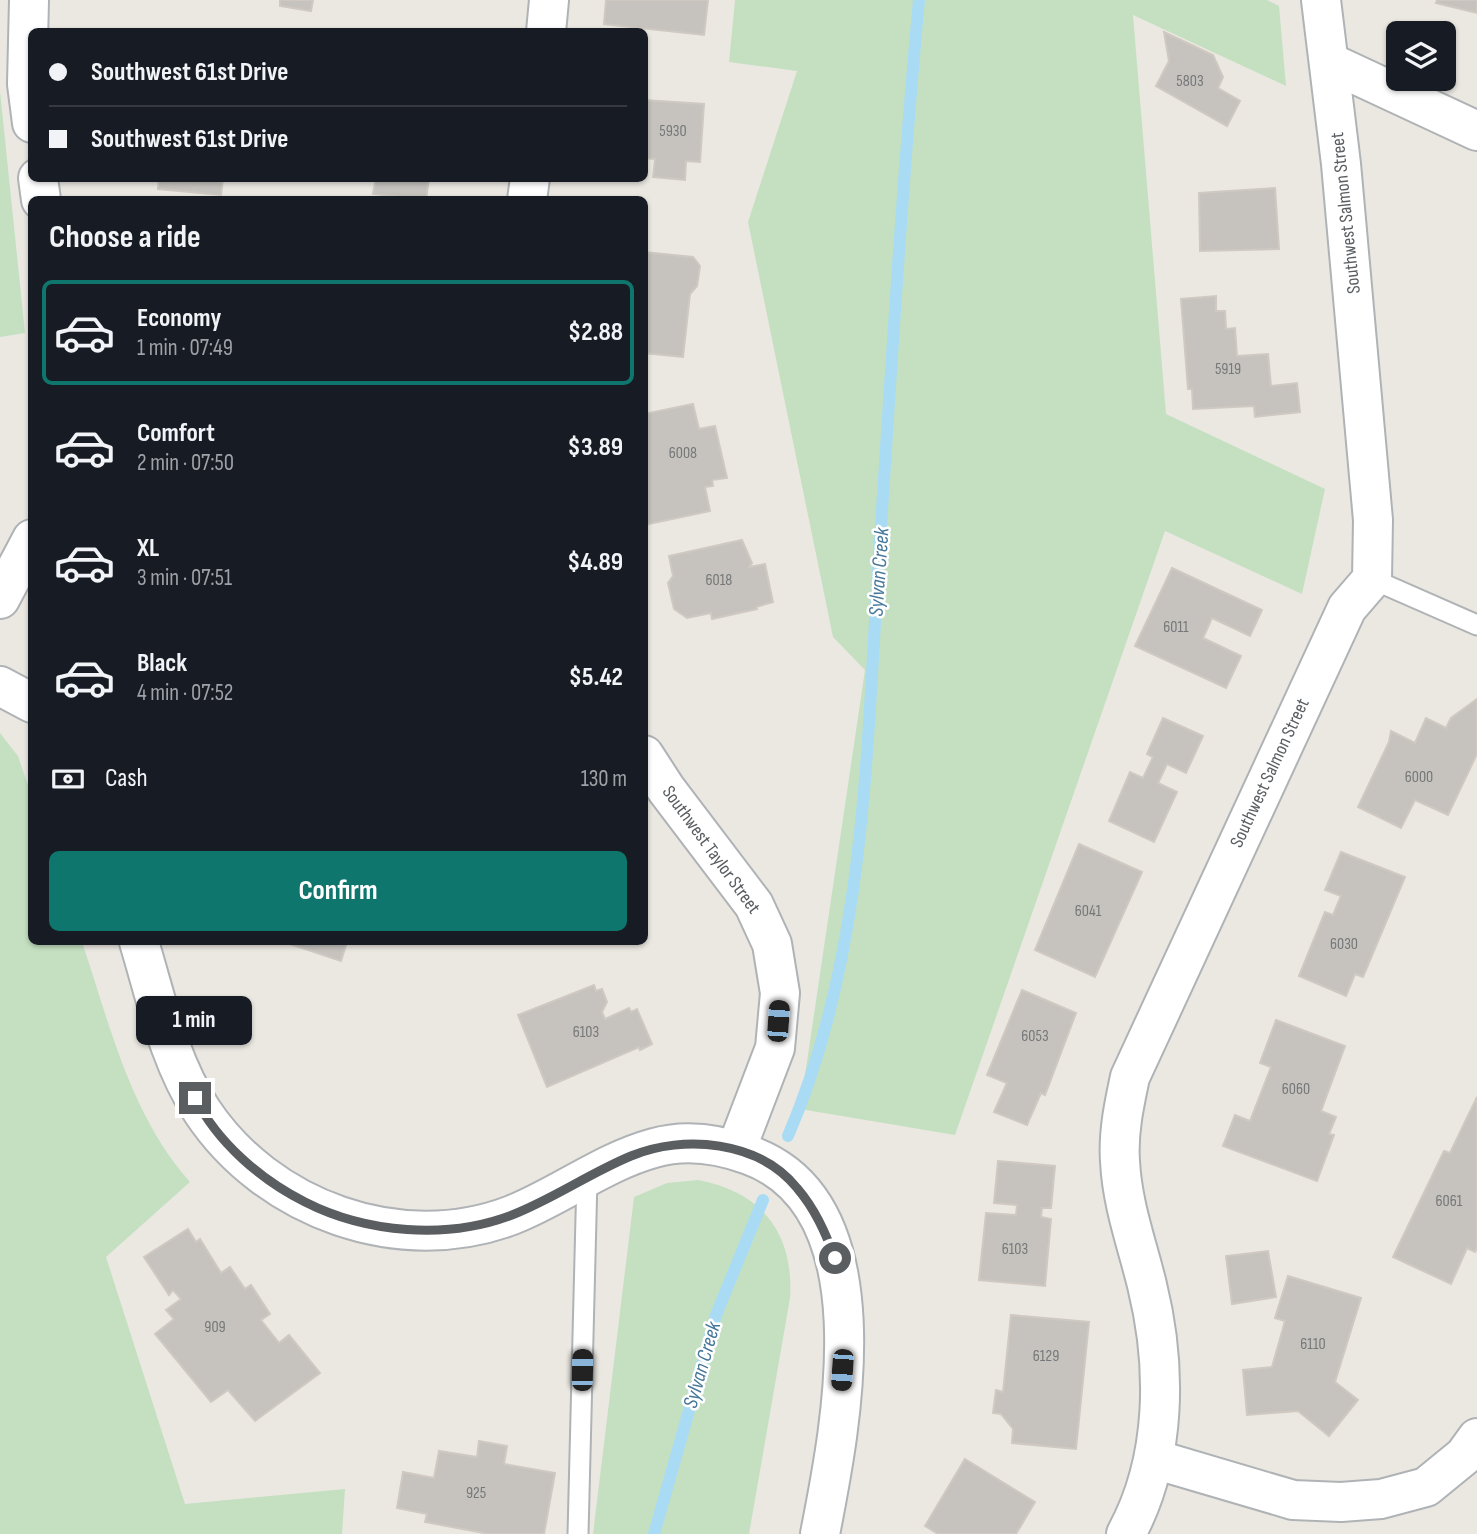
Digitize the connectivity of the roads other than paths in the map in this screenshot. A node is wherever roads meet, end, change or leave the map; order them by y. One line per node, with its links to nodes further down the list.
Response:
1 (29, 0): 4 (street)
2 (549, 0): 5 (street)
3 (1321, 0): 7 (street, Southwest Salmon Street)
4 (28, 28)
5 (546, 28)
6 (28, 42): 8 (street)
7 (1331, 63): 9 (street); 11 (street, Southwest Salmon Street)
8 (28, 93)
9 (1477, 131)
10 (28, 546): 12 (street)
11 (1372, 579): 13 (lane); 21 (street, Southwest Salmon Street)
12 (0, 599)
13 (1477, 625)
14 (0, 686): 15 (street)
15 (28, 701)
16 (648, 761): 18 (street, Southwest Taylor Street)
17 (140, 945): 19 (street)
18 (736, 1150): 19 (street); 23 (street)
19 (587, 1178): 22 (lane)
20 (1477, 1438): 21 (street)
21 (1154, 1459): 24 (street, Southwest Salmon Street)
22 (578, 1534)
23 (820, 1534)
24 (1126, 1534)

